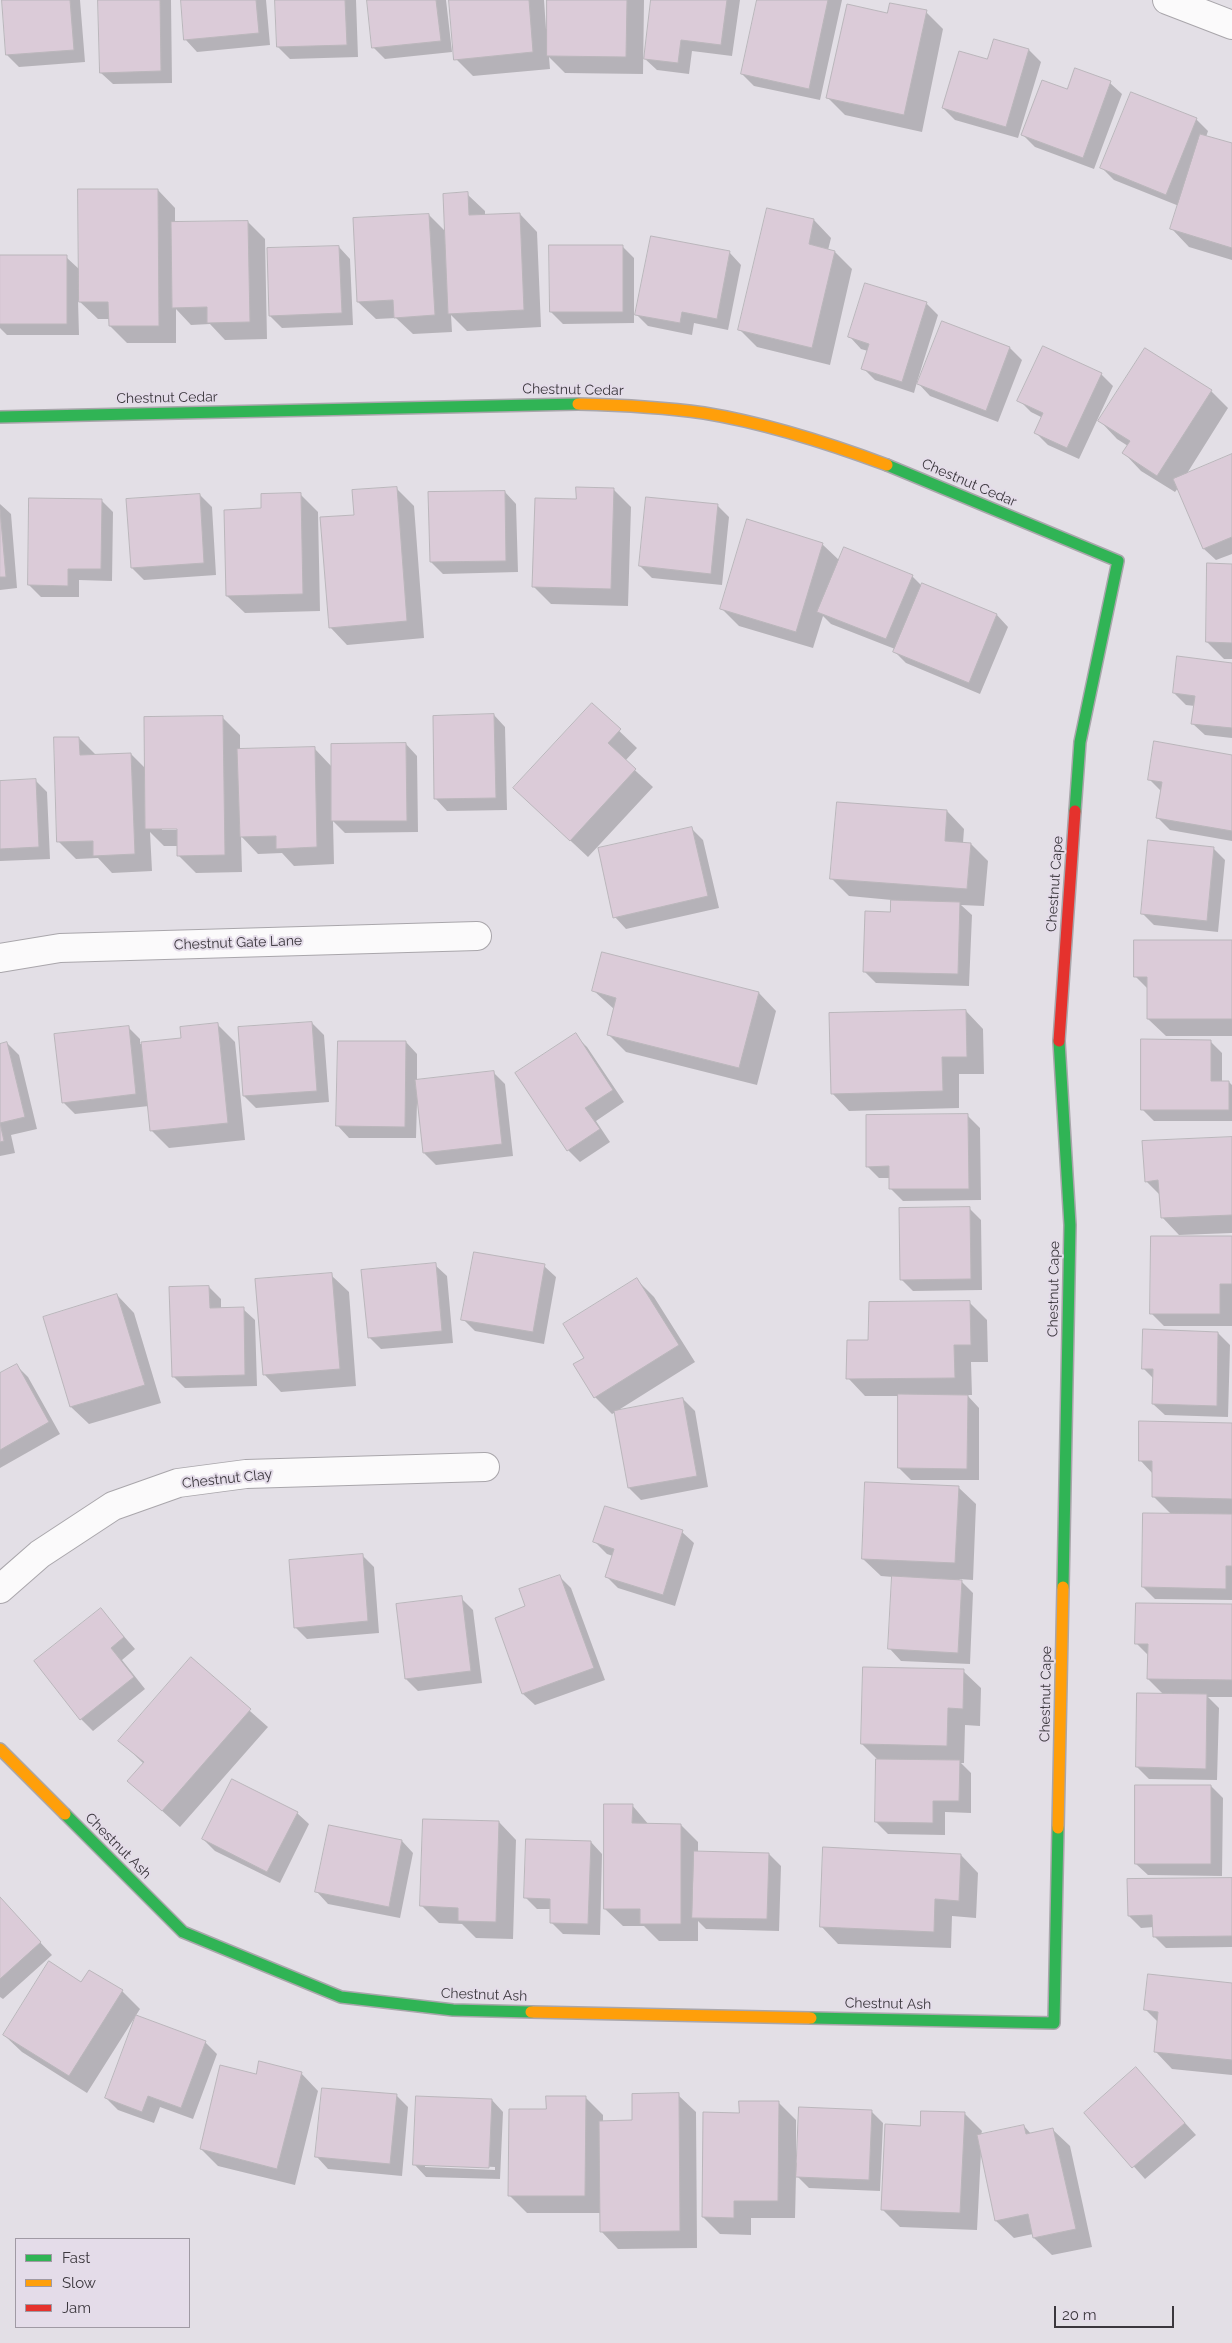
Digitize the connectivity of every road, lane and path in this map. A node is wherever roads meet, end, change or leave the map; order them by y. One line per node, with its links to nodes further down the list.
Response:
1 (1177, 2): 2 (street)
2 (1232, 25)
3 (0, 417): 4 (street, Chestnut Cedar)
4 (1118, 561): 10 (street, Chestnut Cape)
5 (477, 936): 6 (street, Chestnut Gate Lane)
6 (0, 958)
7 (485, 1467): 8 (street, Chestnut Clay)
8 (0, 1589)
9 (0, 1749): 10 (street, Chestnut Ash)
10 (1054, 2023)

